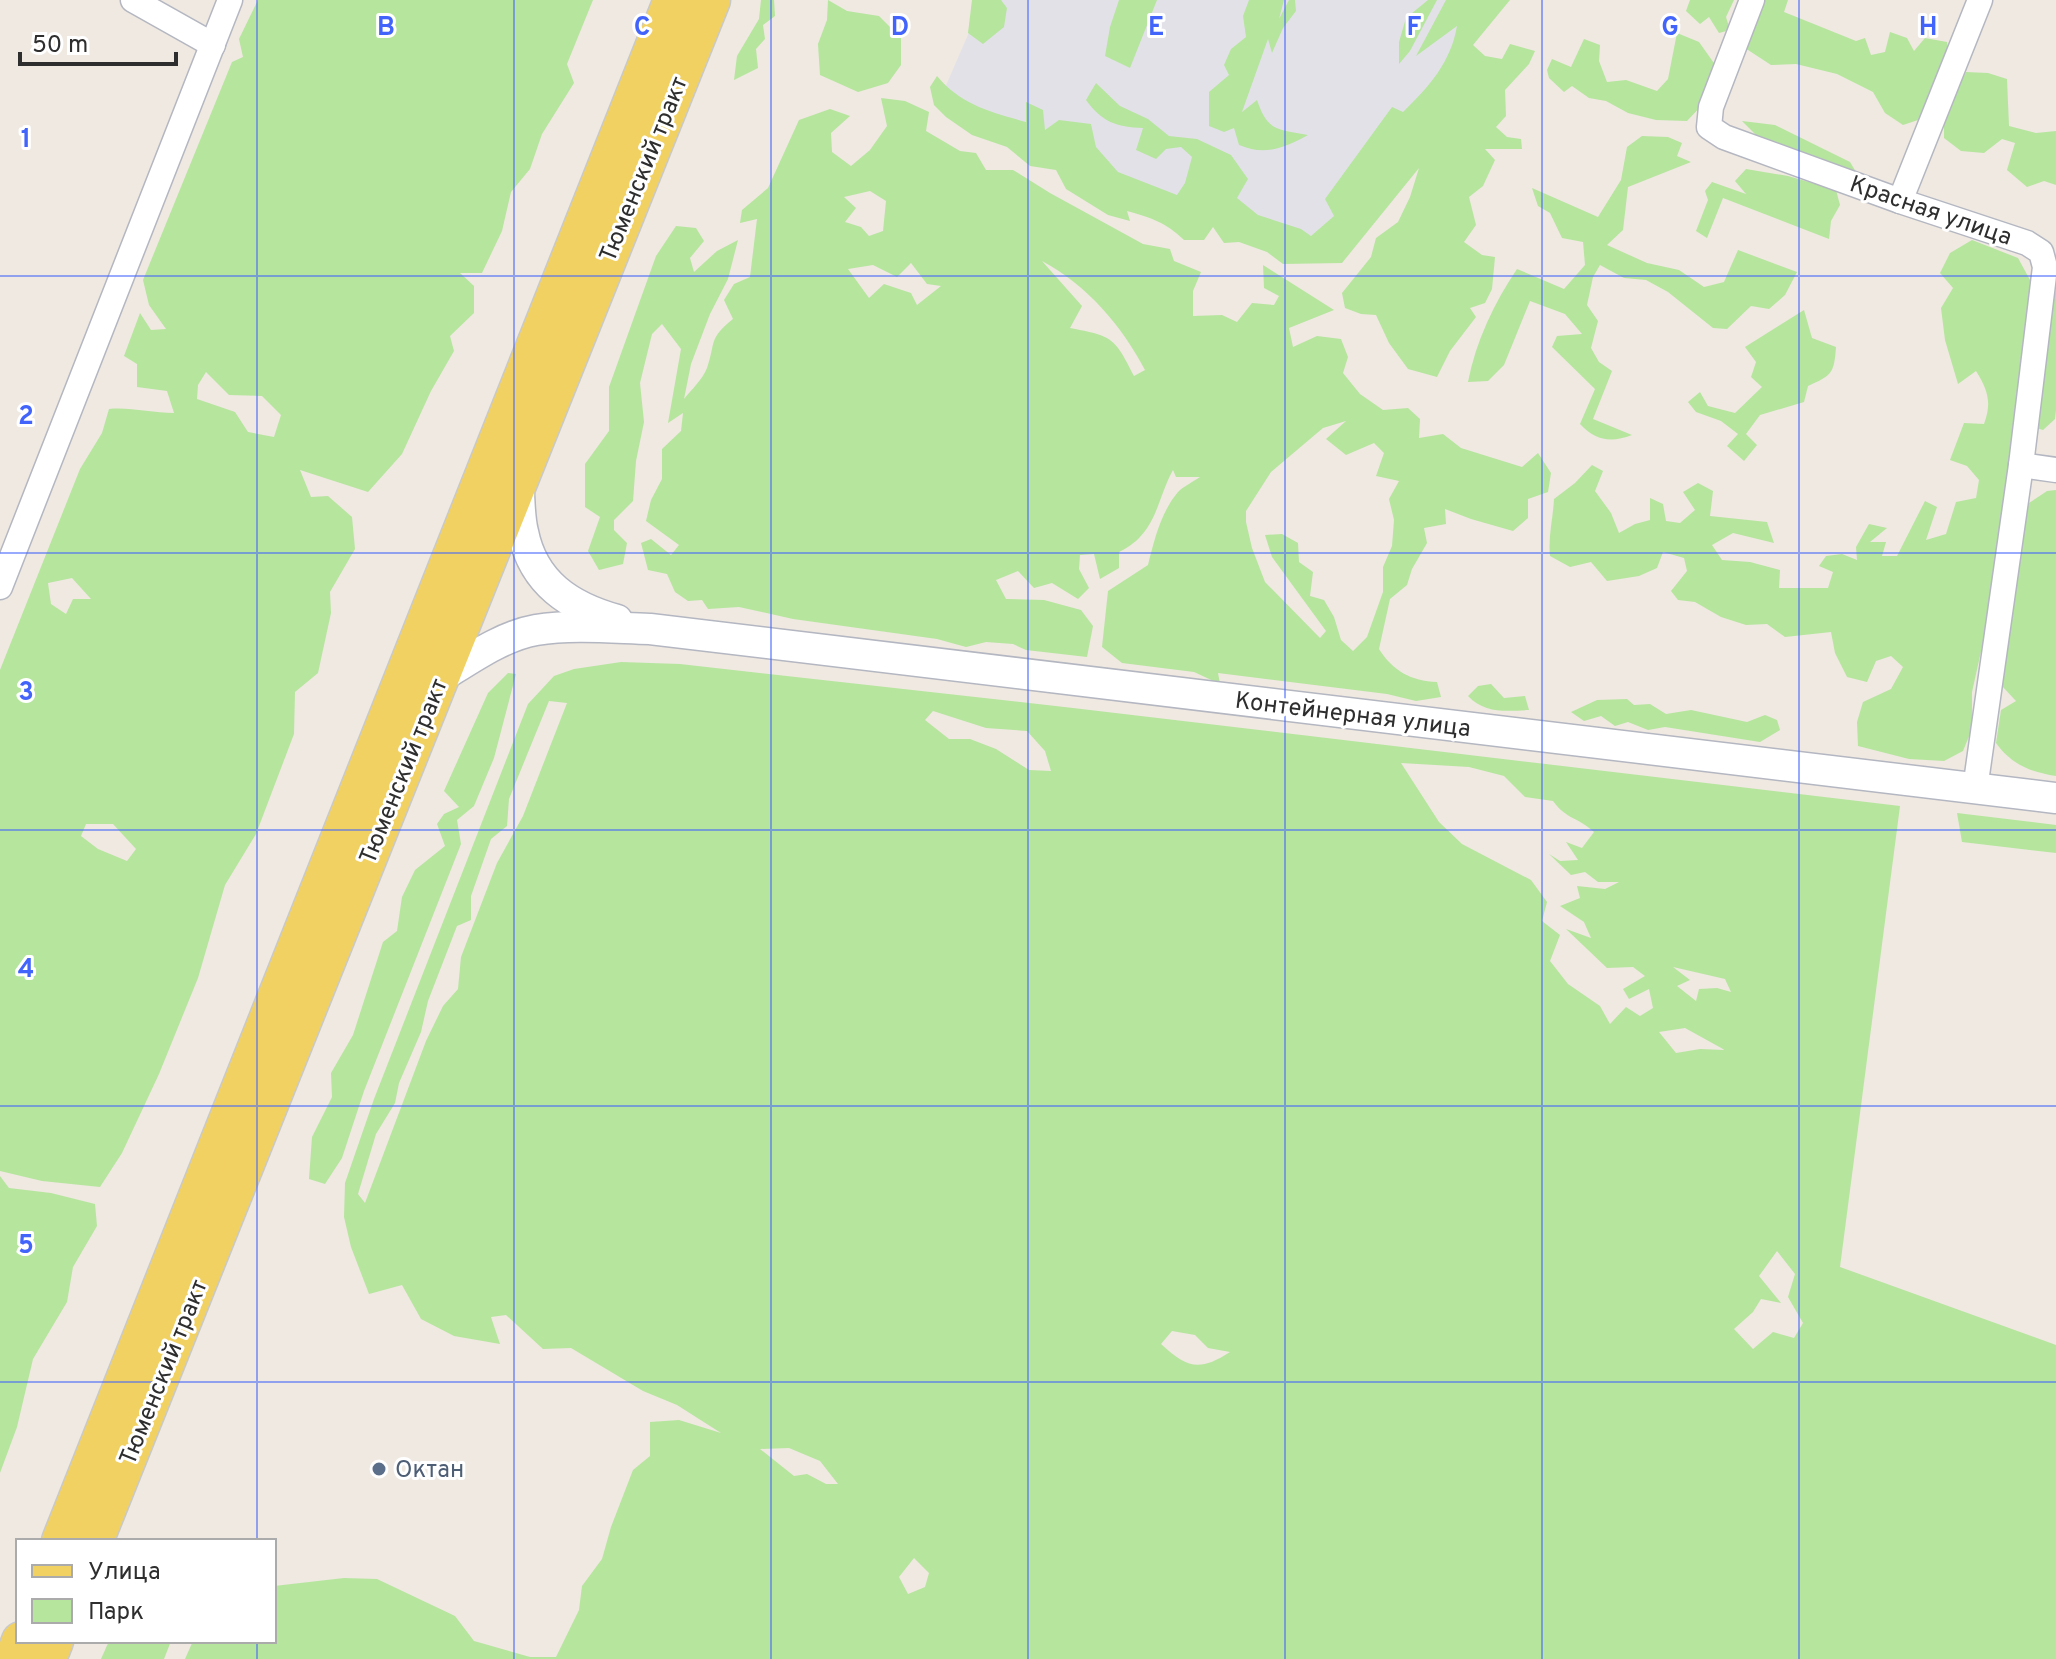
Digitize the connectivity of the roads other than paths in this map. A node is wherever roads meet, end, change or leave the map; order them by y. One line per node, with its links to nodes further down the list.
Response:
1 (133, 0): 7 (street)
2 (230, 0): 7 (street)
3 (673, 0): 17 (main road, Тюменский тракт)
4 (711, 0): 11 (main road, Тюменский тракт)
5 (1752, 0): 8 (street, Красная улица)
6 (1980, 0): 8 (street)
7 (213, 45): 12 (street)
8 (1900, 201): 9 (street, Красная улица)
9 (2021, 465): 10 (street); 15 (street, Красная улица)
10 (2056, 470)
11 (518, 483): 13 (street, Контейнерная улица); 14 (main road, Тюменский тракт)
12 (0, 587)
13 (650, 629): 14 (street, Контейнерная улица); 15 (street, Контейнерная улица)
14 (441, 677): 18 (main road, Тюменский тракт)
15 (1975, 789): 16 (street, Контейнерная улица)
16 (2056, 798)
17 (62, 1539)
18 (95, 1539)

